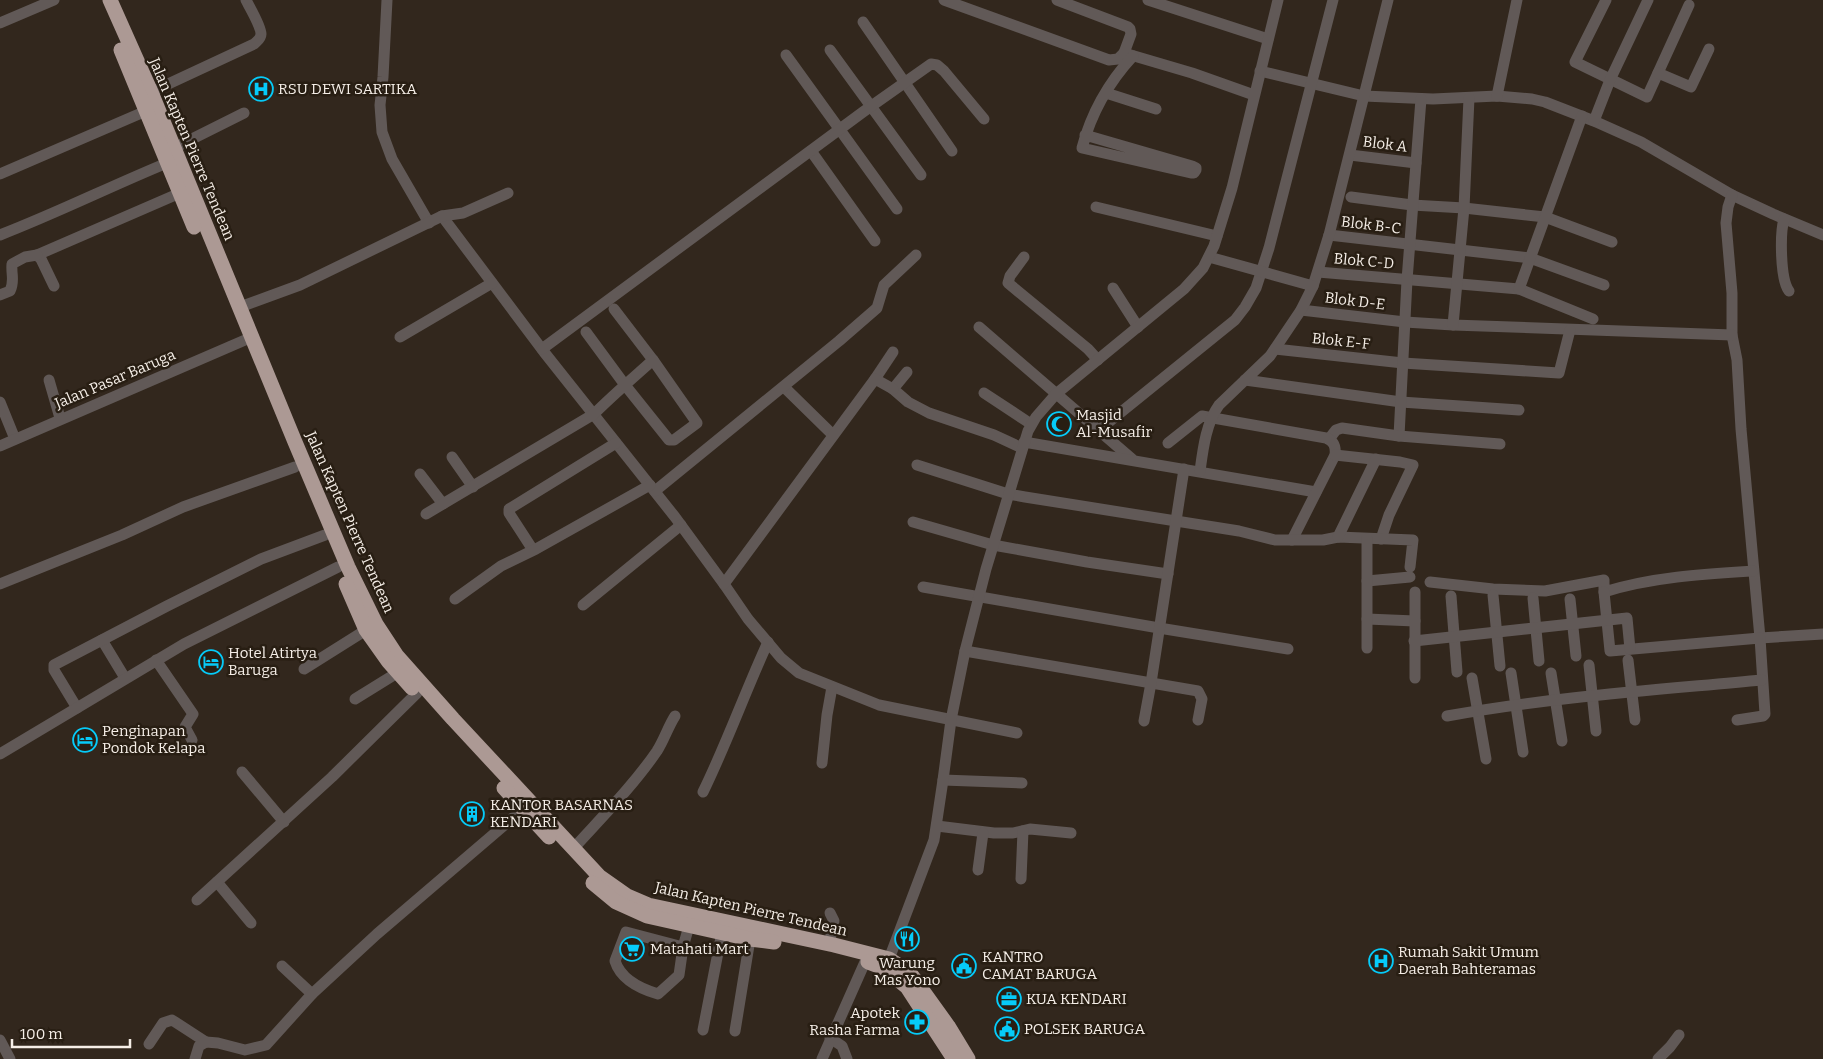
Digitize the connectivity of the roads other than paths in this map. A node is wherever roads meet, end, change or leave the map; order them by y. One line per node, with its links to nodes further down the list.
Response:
1 (54, 0): 17 (street)
2 (100, 0): 37 (highway, Jalan Kapten Pierre Tendean)
3 (110, 0): 28 (highway, Jalan Kapten Pierre Tendean)
4 (246, 0): 28 (street)
5 (387, 0): 63 (street)
6 (944, 0): 21 (street)
7 (1057, 0): 21 (street)
8 (1148, 0): 18 (street)
9 (1278, 0): 18 (street)
10 (1333, 0): 27 (street)
11 (1388, 0): 31 (street)
12 (1517, 0): 32 (street)
13 (1606, 0): 25 (street)
14 (1648, 0): 25 (street)
15 (1689, 5): 24 (street)
16 (863, 22): 26 (street)
17 (0, 23)
18 (1268, 39): 23 (street)
19 (1709, 49): 24 (street)
20 (830, 50): 35 (street)
21 (1128, 54): 29 (street); 30 (street)
22 (786, 55): 42 (street)
23 (1260, 71): 27 (street); 30 (street)
24 (1658, 73): 25 (street)
25 (1610, 80): 41 (street)
26 (904, 82): 35 (street); 40 (street); 46 (street)
27 (1312, 83): 31 (street); 77 (street)
28 (151, 92): 44 (highway, Jalan Kapten Pierre Tendean)
29 (1106, 93): 36 (street); 43 (street)
30 (1254, 95): 67 (street)
31 (1364, 96): 34 (street); 47 (street)
32 (1497, 96): 33 (street); 39 (street)
33 (1469, 98): 34 (street); 58 (street)
34 (1422, 99): 49 (street)
35 (871, 106): 42 (street); 51 (street)
36 (1156, 109)
37 (146, 111): 48 (highway, Jalan Kapten Pierre Tendean); 50 (street)
38 (244, 113): 44 (street)
39 (1582, 116): 41 (street); 61 (street)
40 (984, 120)
41 (1594, 121): 54 (street)
42 (839, 130): 45 (street); 59 (street)
43 (1085, 135): 43 (street)
44 (174, 148): 89 (highway, Jalan Kapten Pierre Tendean)
45 (811, 151): 68 (street); 102 (street)
46 (952, 151)
47 (1350, 155): 49 (street, Blok A); 65 (street)
48 (167, 163): 52 (highway, Jalan Kapten Pierre Tendean); 64 (street)
49 (1416, 163): 56 (street)
50 (0, 174)
51 (921, 175)
52 (180, 193): 72 (street); 101 (highway, Jalan Kapten Pierre Tendean)
53 (508, 193): 60 (street)
54 (1732, 195): 62 (street); 99 (street)
55 (1351, 197): 56 (street)
56 (1412, 205): 58 (street); 70 (street)
57 (1096, 207): 67 (street)
58 (1464, 208): 61 (street); 71 (street)
59 (897, 210)
60 (442, 216): 63 (street); 80 (street)
61 (1545, 217): 69 (street); 76 (street)
62 (1784, 219): 66 (street); 87 (street)
63 (429, 222): 89 (street)
64 (0, 235)
65 (1329, 235): 70 (street, Blok B-C); 78 (street)
66 (1823, 235)
67 (1217, 236): 75 (street)
68 (875, 241)
69 (1612, 242)
70 (1409, 246): 71 (street, Blok B-C); 79 (street)
71 (1460, 249): 76 (street, Blok B-C); 81 (street)
72 (37, 255): 83 (street); 88 (street)
73 (916, 255): 113 (street)
74 (1024, 257): 106 (street)
75 (1209, 257): 77 (street); 96 (street)
76 (1530, 258): 82 (street, Blok B-C); 86 (street)
77 (1262, 272): 84 (street); 124 (street)
78 (1318, 272): 79 (street, Blok C-D); 84 (street)
79 (1407, 280): 81 (street, Blok C-D); 93 (street)
80 (492, 283): 100 (street); 102 (street)
81 (1456, 285): 86 (street, Blok C-D); 94 (street)
82 (1604, 285)
83 (54, 286)
84 (1313, 286): 91 (street)
85 (1113, 288): 96 (street)
86 (1519, 289): 92 (street, Blok C-D)
87 (1789, 290)
88 (0, 295)
89 (240, 306): 101 (highway, Jalan Kapten Pierre Tendean)
90 (614, 309): 105 (street)
91 (1302, 310): 93 (street, Blok D-E); 103 (street)
92 (1594, 319)
93 (1404, 322): 94 (street, Blok D-E); 107 (street)
94 (1453, 326): 97 (street, Blok D-E)
95 (979, 327): 116 (street)
96 (1138, 327): 106 (street)
97 (1570, 330): 99 (street, Blok D-E); 107 (street, Blok E-F)
98 (586, 332): 112 (street)
99 (1732, 335): 160 (street)
100 (400, 337)
101 (247, 339): 122 (street, Jalan Pasar Baruga); 139 (highway, Jalan Kapten Pierre Tendean); 233 (highway, Jalan Kapten Pierre Tendean)
102 (542, 349): 120 (street)
103 (1275, 349): 107 (street, Blok E-F); 111 (street)
104 (893, 352): 109 (street)
105 (653, 360): 112 (street); 112 (street)
106 (1098, 360): 116 (street)
107 (1403, 363): 118 (street)
108 (907, 372): 114 (street)
109 (875, 378): 114 (street); 125 (street)
110 (50, 380): 122 (street)
111 (1245, 380): 118 (street); 121 (street)
112 (625, 385): 120 (street)
113 (784, 387): 125 (street); 144 (street)
114 (893, 389): 132 (street)
115 (984, 393): 123 (street)
116 (1056, 394): 123 (street); 124 (street)
117 (0, 402): 127 (street)
118 (1401, 402): 119 (street); 126 (street)
119 (1519, 410)
120 (594, 414): 129 (street); 143 (street)
121 (1212, 417): 128 (street); 130 (street); 141 (street)
122 (60, 418): 127 (street, Jalan Pasar Baruga)
123 (1031, 424): 132 (street)
124 (1099, 430): 137 (street)
125 (832, 436): 165 (street)
126 (1399, 436): 128 (street); 131 (street)
127 (15, 439): 133 (street, Jalan Pasar Baruga)
128 (1329, 439): 134 (street)
129 (616, 442): 144 (street); 158 (street)
130 (1168, 443)
131 (1500, 444)
132 (1023, 445): 137 (street); 146 (street)
133 (0, 446)
134 (1335, 455): 136 (street); 145 (street)
135 (452, 457): 143 (street)
136 (1376, 459): 153 (street); 156 (street)
137 (1132, 460): 140 (street)
138 (917, 466): 146 (street)
139 (295, 467): 152 (highway, Jalan Kapten Pierre Tendean); 164 (street)
140 (1184, 469): 141 (street); 150 (street)
141 (1200, 472): 145 (street)
142 (420, 474): 147 (street)
143 (472, 487): 147 (street)
144 (652, 488): 151 (street); 158 (street)
145 (1316, 492): 155 (street)
146 (1008, 494): 150 (street); 157 (street)
147 (443, 504): 148 (street)
148 (426, 514)
149 (913, 522): 157 (street)
150 (1176, 522): 155 (street); 161 (street)
151 (681, 525): 165 (street); 175 (street)
152 (325, 535): 159 (highway, Jalan Kapten Pierre Tendean); 187 (street)
153 (1338, 537): 154 (street); 155 (street)
154 (1367, 539): 156 (street); 162 (street)
155 (1292, 540)
156 (1381, 540): 162 (street)
157 (993, 545): 161 (street); 169 (street)
158 (533, 550): 173 (street)
159 (338, 567): 182 (highway, Jalan Kapten Pierre Tendean); 195 (street)
160 (1753, 571): 168 (street); 186 (street)
161 (1168, 574): 181 (street)
162 (1367, 581): 176 (street)
163 (1430, 582): 168 (street)
164 (0, 584)
165 (724, 584): 189 (street)
166 (923, 587): 169 (street)
167 (1415, 592): 178 (street)
168 (1604, 592): 177 (street)
169 (978, 596): 181 (street); 192 (street)
170 (1451, 596): 185 (street)
171 (1493, 596): 183 (street)
172 (1533, 598): 180 (street)
173 (455, 599)
174 (1570, 599): 179 (street)
175 (583, 605)
176 (1367, 619): 178 (street); 191 (street)
177 (1607, 619): 179 (street); 193 (street); 193 (street)
178 (1415, 621): 188 (street)
179 (1572, 623): 180 (street); 194 (street)
180 (1536, 627): 183 (street); 196 (street)
181 (1159, 628): 190 (street); 208 (street)
182 (366, 630): 199 (street); 201 (highway, Jalan Kapten Pierre Tendean)
183 (1497, 632): 185 (street); 198 (street)
184 (1823, 634): 186 (street)
185 (1455, 636): 188 (street); 200 (street)
186 (1760, 638): 193 (street); 207 (street)
187 (102, 640): 204 (street); 216 (street)
188 (1414, 641): 205 (street)
189 (768, 642): 209 (street); 237 (street)
190 (1288, 648)
191 (1367, 648)
192 (965, 651): 208 (street); 220 (street)
193 (1629, 655): 211 (street)
194 (1576, 656)
195 (156, 660): 204 (street); 227 (street)
196 (1539, 661)
197 (1589, 665): 212 (street)
198 (1500, 666)
199 (304, 669)
200 (1457, 672)
201 (398, 673): 210 (highway, Jalan Kapten Pierre Tendean); 213 (street)
202 (1511, 673): 215 (street)
203 (1551, 673): 214 (street)
204 (125, 678): 216 (street)
205 (1415, 678)
206 (1472, 678): 217 (street)
207 (1762, 680): 211 (street); 223 (street)
208 (1151, 683): 221 (street); 224 (street)
209 (832, 687): 220 (street); 232 (street)
210 (417, 693): 233 (highway, Jalan Kapten Pierre Tendean); 239 (street)
211 (1632, 693): 212 (street); 222 (street)
212 (1593, 696): 214 (street); 225 (street)
213 (356, 699)
214 (1555, 701): 215 (street); 228 (street)
215 (1517, 705): 217 (street); 229 (street)
216 (76, 708): 230 (street)
217 (1477, 711): 219 (street); 231 (street)
218 (675, 716): 244 (street)
219 (1447, 716)
220 (951, 720): 226 (street); 235 (street)
221 (1198, 720)
222 (1635, 720)
223 (1737, 720)
224 (1144, 721)
225 (1596, 731)
226 (1017, 733)
227 (192, 740)
228 (1562, 740)
229 (1523, 752)
230 (0, 754)
231 (1486, 759)
232 (822, 762)
233 (491, 768): 238 (highway, Jalan Kapten Pierre Tendean); 244 (highway, Jalan Kapten Pierre Tendean)
234 (242, 772): 239 (street)
235 (944, 780): 236 (street); 240 (street)
236 (1022, 783)
237 (703, 792)
238 (522, 810): 251 (highway, Jalan Kapten Pierre Tendean); 260 (street)
239 (284, 822): 247 (street)
240 (937, 826): 242 (street); 257 (street)
241 (1023, 830): 242 (street); 243 (street); 246 (street)
242 (983, 833): 245 (street)
243 (1071, 833)
244 (573, 849): 253 (highway, Jalan Kapten Pierre Tendean)
245 (978, 870)
246 (1021, 879)
247 (218, 882): 248 (street); 250 (street)
248 (197, 900)
249 (830, 913): 255 (street)
250 (251, 923)
251 (689, 926): 252 (highway, Jalan Kapten Pierre Tendean); 256 (street)
252 (722, 932): 254 (highway, Jalan Kapten Pierre Tendean); 261 (street)
253 (771, 936): 254 (highway, Jalan Kapten Pierre Tendean); 255 (highway, Jalan Kapten Pierre Tendean); 258 (highway, Jalan Kapten Pierre Tendean)
254 (750, 938): 262 (street)
255 (829, 945): 257 (highway, Jalan Kapten Pierre Tendean)
256 (683, 947): 256 (street)
257 (889, 959): 274 (highway, Jalan Kapten Pierre Tendean)
258 (865, 962): 264 (street); 273 (highway, Jalan Kapten Pierre Tendean)
259 (282, 966): 260 (street)
260 (312, 994): 268 (street)
261 (703, 1030)
262 (734, 1031)
263 (1680, 1035): 275 (street)
264 (830, 1038): 271 (street); 272 (street)
265 (0, 1040): 269 (street)
266 (206, 1042): 267 (street); 268 (street); 270 (street)
267 (149, 1044)
268 (244, 1055)
269 (10, 1059)
270 (195, 1059)
271 (822, 1059)
272 (847, 1059)
273 (954, 1059)
274 (968, 1059)
275 (1658, 1059)

